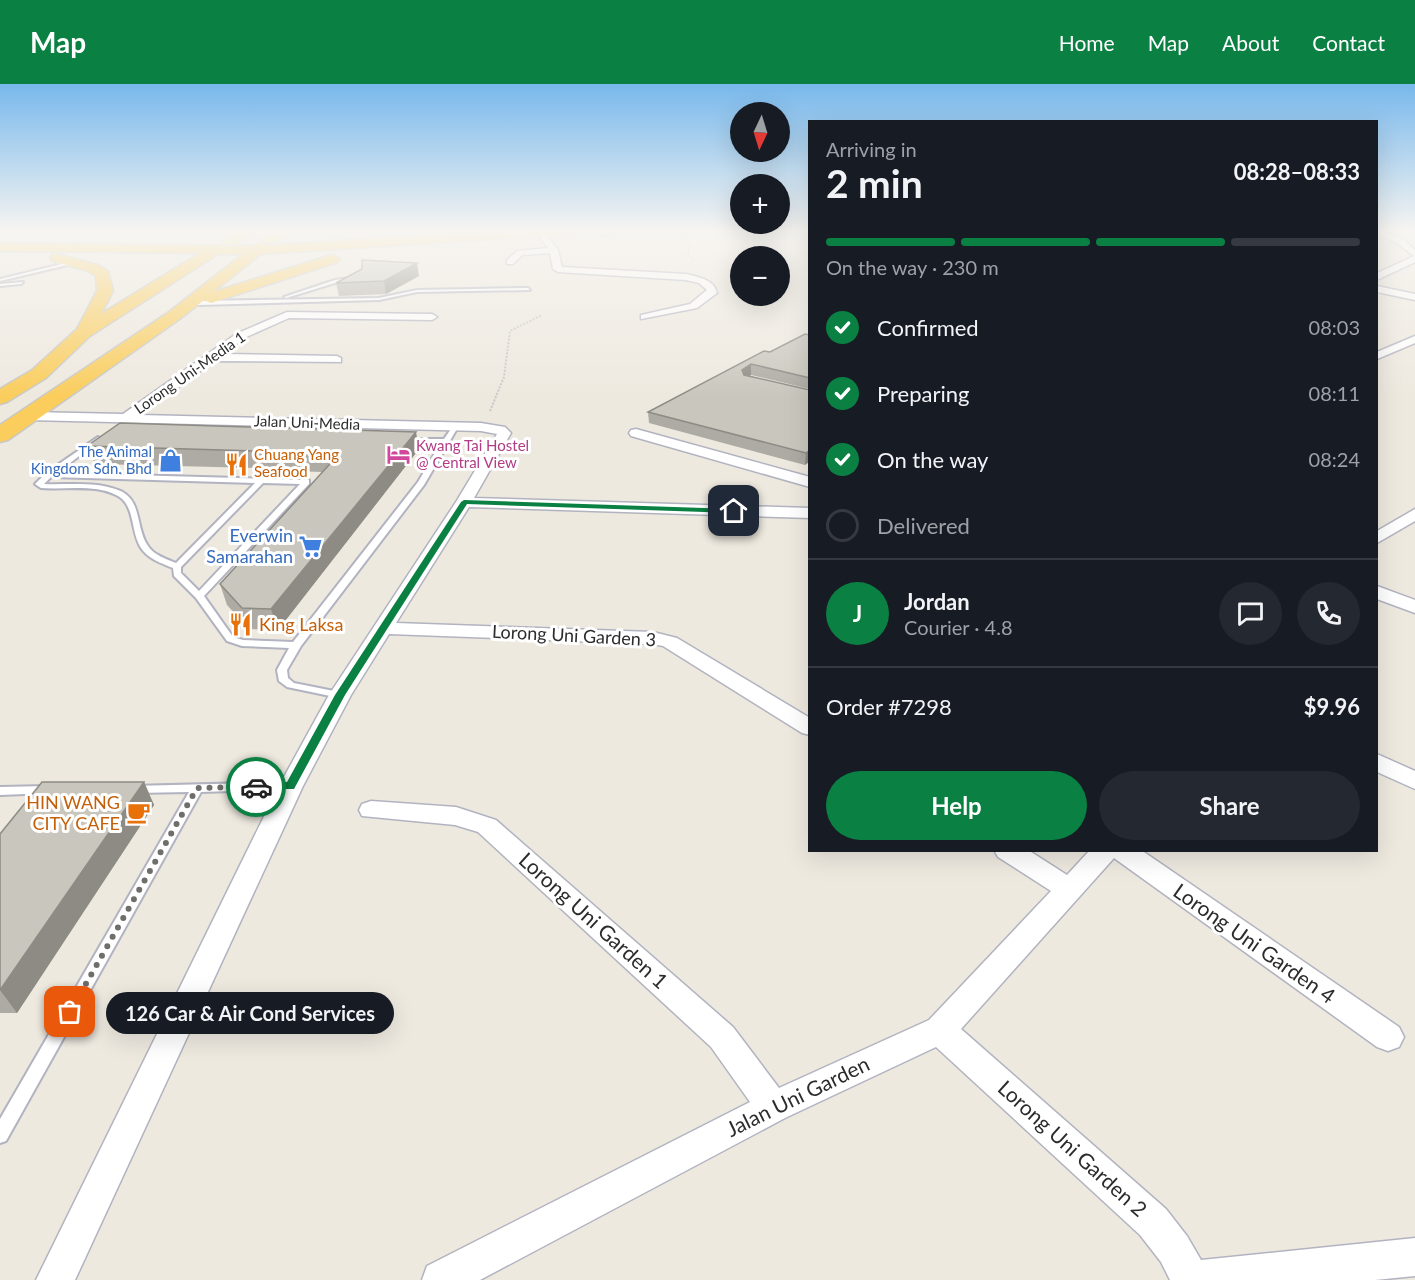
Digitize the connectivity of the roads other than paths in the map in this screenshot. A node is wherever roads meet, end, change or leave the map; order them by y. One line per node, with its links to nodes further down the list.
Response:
1 (104, 286): 15 (highway)
2 (158, 286): 15 (highway)
3 (212, 286): 12 (highway)
4 (243, 286): 11 (highway)
5 (322, 286): 10 (lane)
6 (709, 286): 14 (street)
7 (528, 289): 10 (lane)
8 (1378, 289): 9 (street)
9 (1415, 297)
10 (275, 301): 11 (lane)
11 (198, 303): 12 (highway)
12 (176, 315): 23 (highway)
13 (432, 317): 18 (street, Lorong Uni-Media 1)
14 (645, 317)
15 (84, 332): 20 (highway)
16 (1415, 339): 17 (street)
17 (1378, 356)
18 (209, 357): 19 (street); 24 (street, Lorong Uni-Media 1)
19 (337, 360)
20 (39, 374): 21 (lane); 22 (highway)
21 (0, 392)
22 (0, 398)
23 (29, 416): 24 (street, Jalan Uni-Media); 27 (highway)
24 (122, 421): 25 (street, Jalan Uni-Media)
25 (455, 427): 30 (lane); 34 (street, Jalan Uni-Media)
26 (636, 433): 33 (street)
27 (0, 435)
28 (102, 437): 31 (lane)
29 (400, 440): 30 (lane)
30 (446, 441): 43 (lane)
31 (49, 475): 32 (lane); 38 (lane)
32 (262, 480): 38 (lane); 40 (lane)
33 (808, 481)
34 (464, 502): 35 (street); 42 (street)
35 (806, 513)
36 (1415, 514): 37 (street)
37 (1378, 537)
38 (177, 567): 40 (lane)
39 (1378, 592): 41 (street)
40 (199, 596): 43 (lane)
41 (1415, 607)
42 (385, 628): 44 (street); 45 (street, Lorong Uni Garden 3)
43 (296, 645): 44 (lane)
44 (340, 695): 48 (street)
45 (808, 727)
46 (1378, 762): 47 (street)
47 (1415, 781)
48 (291, 786): 49 (lane); 63 (street)
49 (197, 788): 50 (lane); 61 (lane)
50 (127, 789)
51 (0, 791): 52 (lane)
52 (46, 794)
53 (371, 810): 60 (street, Lorong Uni Garden 1)
54 (1010, 852): 57 (street)
55 (1105, 852): 57 (street, Jalan Uni Garden)
56 (1124, 852): 59 (street, Lorong Uni Garden 4)
57 (1069, 889): 58 (street, Jalan Uni Garden)
58 (940, 1029): 60 (street, Jalan Uni Garden); 65 (street, Lorong Uni Garden 2)
59 (1388, 1037)
60 (773, 1107): 64 (street, Jalan Uni Garden)
61 (0, 1135)
62 (1415, 1257): 65 (street)
63 (56, 1280)
64 (441, 1280)
65 (1192, 1280)

